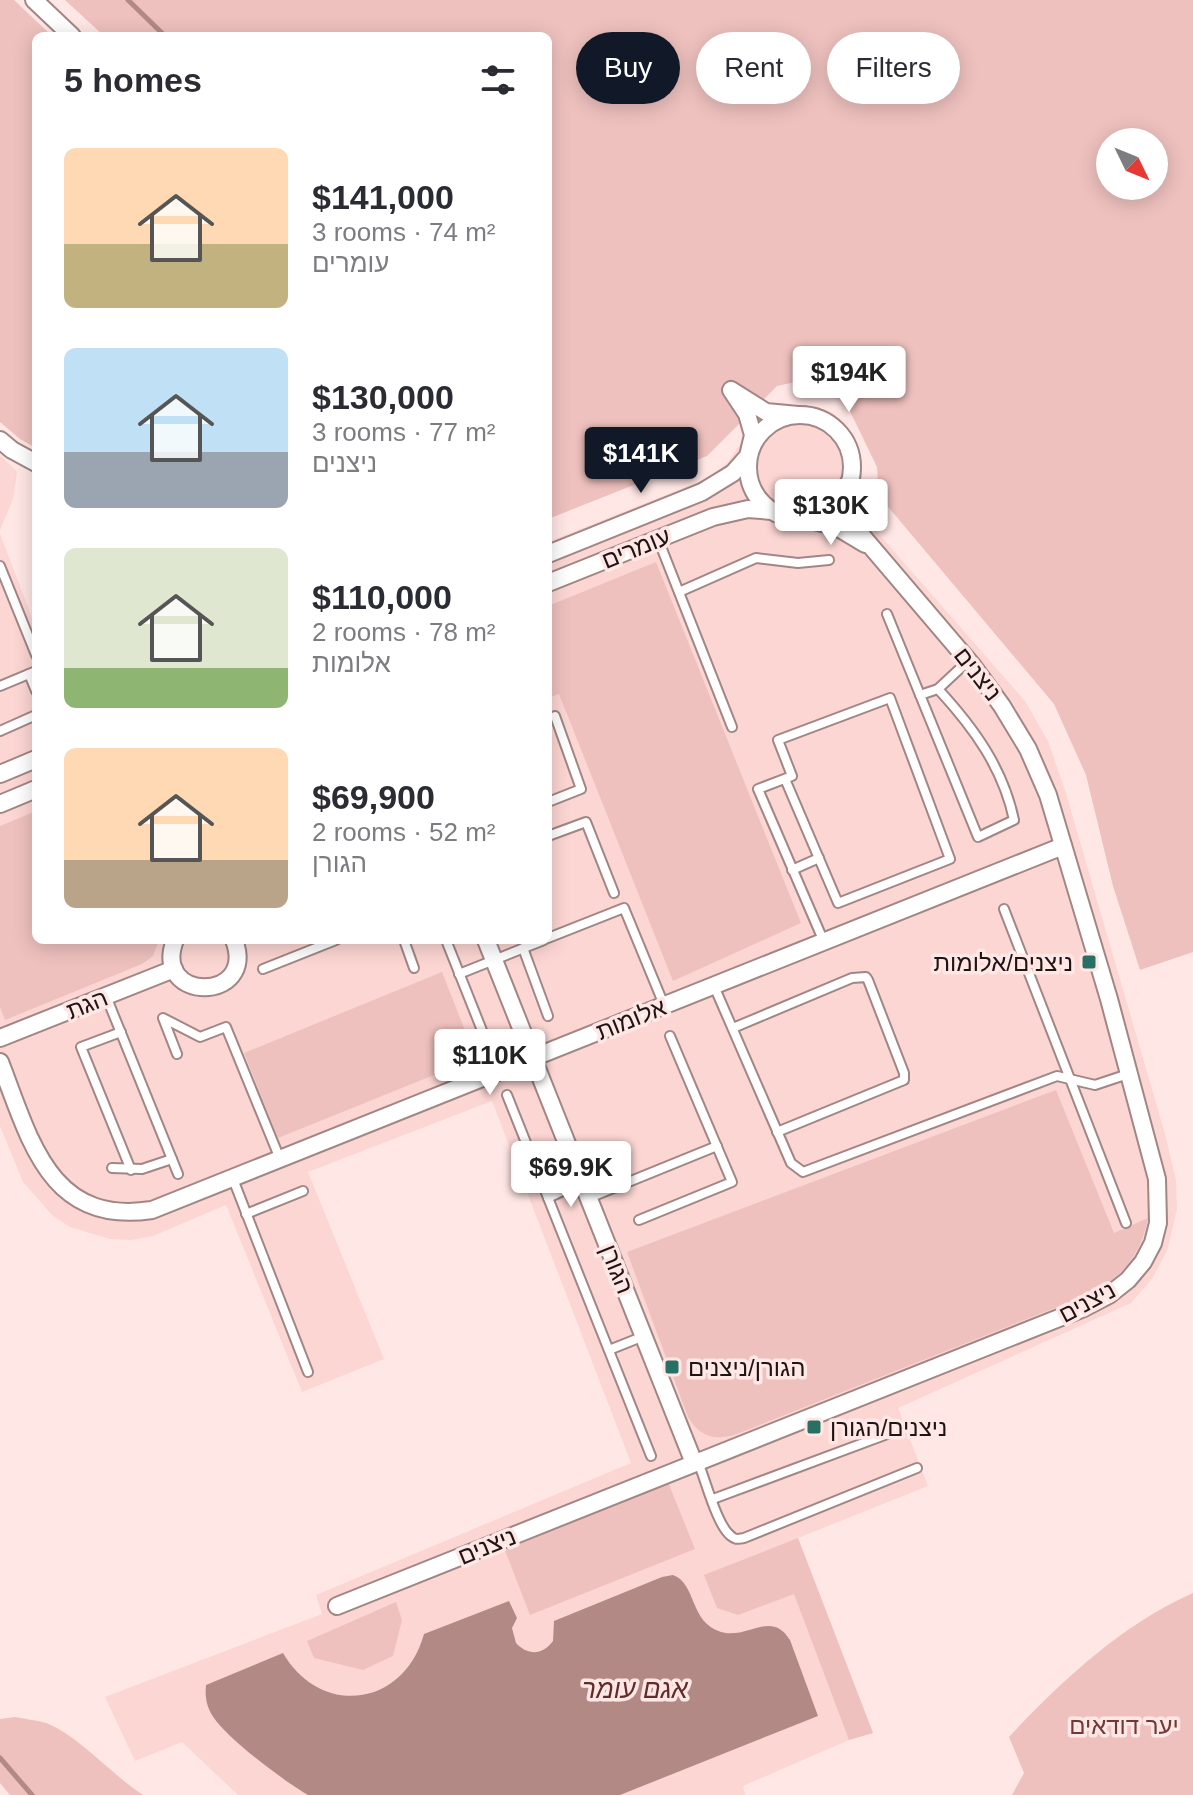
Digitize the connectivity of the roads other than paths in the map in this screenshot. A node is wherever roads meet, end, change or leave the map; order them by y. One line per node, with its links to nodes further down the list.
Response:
1 (34, 0): 2 (street)
2 (68, 32)
3 (798, 415): 5 (street); 5 (street); 7 (street)
4 (0, 440): 6 (street)
5 (751, 449): 8 (street); 12 (street, עומרים)
6 (32, 461)
7 (848, 484): 9 (street); 11 (street, ניצנים)
8 (773, 511): 9 (street); 10 (street, עומרים)
9 (802, 518): 11 (street, ניצנים)
10 (658, 539): 15 (street, עומרים); 16 (lane)
11 (872, 551): 19 (street, ניצנים)
12 (552, 552)
13 (829, 560): 16 (lane)
14 (0, 566): 18 (lane)
15 (552, 581)
16 (679, 592): 26 (lane)
17 (887, 614): 23 (lane)
18 (32, 645)
19 (968, 660): 22 (lane); 35 (street, ניצנים)
20 (32, 673): 21 (lane)
21 (0, 686)
22 (938, 689): 23 (lane); 23 (lane)
23 (920, 695)
24 (555, 716): 32 (lane)
25 (32, 717): 27 (lane)
26 (732, 727)
27 (0, 731)
28 (32, 761): 29 (street)
29 (0, 774)
30 (785, 779): 36 (lane); 36 (lane); 37 (lane)
31 (32, 791): 33 (street)
32 (552, 800)
33 (0, 804)
34 (552, 835): 38 (lane)
35 (1063, 846): 41 (street, אלומות); 67 (street, ניצנים)
36 (819, 858): 37 (lane)
37 (792, 870): 41 (lane)
38 (614, 893)
39 (1004, 909): 68 (lane)
40 (552, 937): 57 (lane)
41 (824, 942): 55 (street, אלומות)
42 (174, 944): 52 (street)
43 (238, 944): 52 (street)
44 (326, 944): 53 (lane)
45 (405, 944): 51 (lane)
46 (448, 944): 54 (lane)
47 (488, 944): 50 (street, הגורן)
48 (533, 944): 49 (lane)
49 (523, 948): 50 (lane); 58 (lane)
50 (494, 960): 54 (lane); 65 (street, הגורן)
51 (414, 968)
52 (174, 969): 56 (street, הגת)
53 (263, 969)
54 (459, 974): 63 (lane)
55 (714, 986): 57 (street, אלומות); 59 (lane)
56 (106, 996): 60 (lane); 62 (street, הגת)
57 (664, 1006): 65 (street, אלומות)
58 (548, 1016)
59 (733, 1028): 70 (lane); 70 (lane)
60 (121, 1032): 72 (lane); 75 (lane)
61 (670, 1036): 71 (lane)
62 (0, 1038)
63 (489, 1048)
64 (177, 1054): 73 (lane)
65 (533, 1058): 73 (street, אלומות); 78 (street, הגורן)
66 (0, 1062): 77 (street, אלומות)
67 (1128, 1074): 68 (lane); 90 (street, ניצנים)
68 (1071, 1080): 70 (lane); 84 (lane)
69 (507, 1095): 80 (lane)
70 (777, 1132)
71 (717, 1146): 81 (lane); 83 (lane)
72 (172, 1159): 75 (lane); 76 (lane)
73 (281, 1160): 77 (street, אלומות)
74 (112, 1168): 75 (lane)
75 (131, 1170)
76 (178, 1174)
77 (233, 1179): 82 (lane)
78 (582, 1182): 80 (lane); 81 (street, הגורן)
79 (303, 1191): 82 (lane)
80 (548, 1198): 86 (lane)
81 (589, 1199): 85 (street, הגורן)
82 (246, 1214): 87 (lane)
83 (639, 1220)
84 (1126, 1223)
85 (644, 1336): 86 (lane); 90 (street, הגורן)
86 (609, 1350): 89 (lane)
87 (308, 1372)
88 (901, 1429): 92 (lane)
89 (651, 1456)
90 (696, 1462): 92 (lane); 93 (street, ניצנים)
91 (917, 1468): 92 (lane)
92 (713, 1499)
93 (337, 1606)

